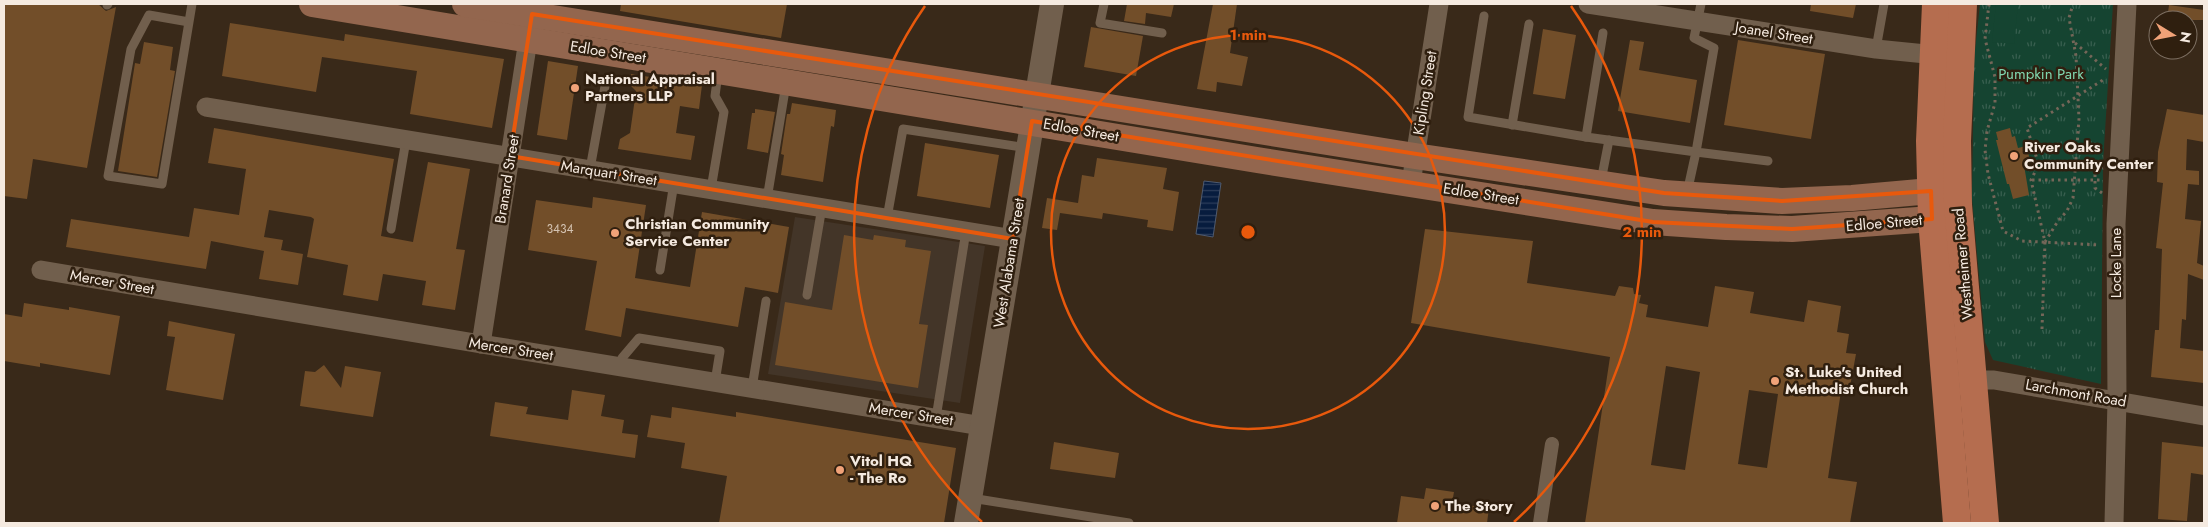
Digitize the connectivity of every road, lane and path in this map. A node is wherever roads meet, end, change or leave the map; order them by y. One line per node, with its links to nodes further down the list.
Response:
1 (192, 4): 17 (lane)
2 (321, 4): 19 (main road, Edloe Street)
3 (465, 4): 14 (main road, Edloe Street)
4 (1052, 4): 30 (street, West Alabama Street)
5 (1104, 4): 20 (lane)
6 (1439, 4): 42 (street, Kipling Street)
7 (1588, 4): 15 (street, Joanel Street)
8 (1884, 4): 23 (lane)
9 (1936, 4): 25 (main road, Westheimer Road)
10 (1963, 4): 26 (main road, Westheimer Road)
11 (1989, 4): 64 (path)
12 (2073, 4): 22 (path)
13 (2127, 4): 48 (street, Locke Lane)
14 (497, 6): 19 (main road, Edloe Street)
15 (1699, 13): 23 (street, Joanel Street); 40 (lane)
16 (1484, 16): 34 (lane)
17 (189, 22): 17 (lane)
18 (1530, 24): 34 (lane)
19 (531, 27): 24 (main road, Edloe Street); 27 (main road, Edloe Street); 41 (street, Branard Street)
20 (1162, 33)
21 (1603, 33): 36 (lane)
22 (2074, 42): 31 (path); 31 (path)
23 (1876, 49): 25 (street, Joanel Street)
24 (790, 56): 28 (main road); 30 (main road, Edloe Street)
25 (1933, 56): 26 (street, Joanel Street); 53 (main road, Westheimer Road)
26 (1960, 57): 56 (main road, Westheimer Road)
27 (719, 70): 28 (main road, Edloe Street); 52 (lane)
28 (786, 81): 33 (main road, Edloe Street); 55 (lane)
29 (605, 86): 45 (lane)
30 (1037, 95): 33 (street, West Alabama Street); 35 (main road, Edloe Street)
31 (2077, 98): 46 (path); 47 (path)
32 (206, 107): 37 (street, Marquart Street)
33 (1032, 121): 39 (street, West Alabama Street); 43 (main road, Edloe Street)
34 (1512, 125): 36 (lane)
35 (1261, 131): 42 (main road, Edloe Street); 43 (main road)
36 (1586, 137): 38 (lane)
37 (406, 140): 41 (street, Marquart Street); 61 (lane)
38 (1609, 140): 40 (lane); 51 (lane)
39 (1028, 148): 59 (lane); 63 (street, West Alabama Street)
40 (1696, 152): 44 (lane); 54 (lane)
41 (510, 156): 45 (street, Marquart Street); 71 (street, Branard Street)
42 (1415, 156): 50 (street, Kipling Street); 51 (main road, Edloe Street)
43 (1257, 160): 50 (main road, Edloe Street)
44 (1768, 161)
45 (590, 170): 49 (street, Marquart Street)
46 (2031, 180): 47 (path); 64 (path)
47 (2075, 180): 48 (path); 64 (path)
48 (2118, 180): 65 (street, Locke Lane)
49 (674, 183): 52 (street, Marquart Street); 67 (lane)
50 (1411, 183): 58 (main road, Edloe Street)
51 (1601, 184): 54 (main road, Edloe Street); 58 (main road)
52 (711, 189): 55 (street, Marquart Street)
53 (1931, 191): 54 (main road, Edloe Street); 56 (main road, Edloe Street); 60 (main road, Westheimer Road)
54 (1687, 195)
55 (768, 198): 57 (street, Marquart Street)
56 (1958, 205): 60 (main road, Edloe Street); 73 (main road, Westheimer Road)
57 (822, 207): 59 (street, Marquart Street); 68 (lane)
58 (1596, 213): 60 (main road, Edloe Street)
59 (887, 218): 62 (street, Marquart Street)
60 (1932, 219): 74 (main road, Westheimer Road)
61 (391, 229)
62 (966, 231): 63 (street, Marquart Street); 79 (lane)
63 (1013, 239): 80 (street, West Alabama Street)
64 (2044, 242): 65 (path); 70 (path)
65 (2116, 246): 77 (street, Locke Lane)
66 (41, 270): 71 (street, Mercer Street)
67 (660, 270)
68 (807, 295)
69 (766, 300): 76 (lane)
70 (2042, 329)
71 (481, 344): 72 (street, Mercer Street)
72 (622, 367): 75 (street, Mercer Street); 75 (lane)
73 (1974, 378): 74 (street, Larchmont Road); 77 (street, Larchmont Road); 87 (main road, Westheimer Road)
74 (1947, 381): 86 (main road, Westheimer Road)
75 (715, 382): 76 (street, Mercer Street)
76 (752, 388): 79 (street, Mercer Street)
77 (2117, 400): 78 (street, Larchmont Road); 88 (street, Locke Lane)
78 (2204, 416)
79 (936, 418): 80 (street, Mercer Street)
80 (982, 426): 82 (street, West Alabama Street)
81 (1552, 444): 85 (street)
82 (971, 498): 83 (street, West Alabama Street); 84 (lane)
83 (966, 523)
84 (1130, 523)
85 (1540, 523)
86 (1958, 523)
87 (1984, 523)
88 (2114, 523)

